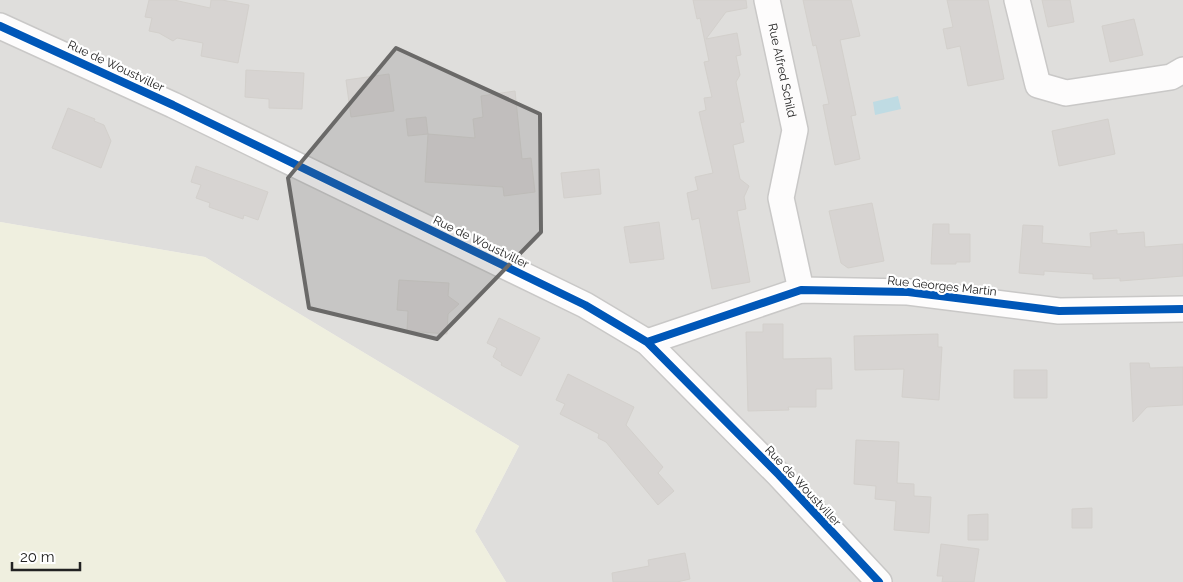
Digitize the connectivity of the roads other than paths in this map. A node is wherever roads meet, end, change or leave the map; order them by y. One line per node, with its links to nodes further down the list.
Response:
1 (767, 0): 5 (street, Rue Alfred Schild)
2 (1017, 0): 4 (street)
3 (0, 26): 7 (street, Rue de Woustviller)
4 (1183, 70)
5 (802, 290): 6 (street, Rue Georges Martin); 7 (street, Rue Georges Martin)
6 (1183, 309)
7 (646, 342): 8 (street, Rue de Woustviller)
8 (879, 582)

